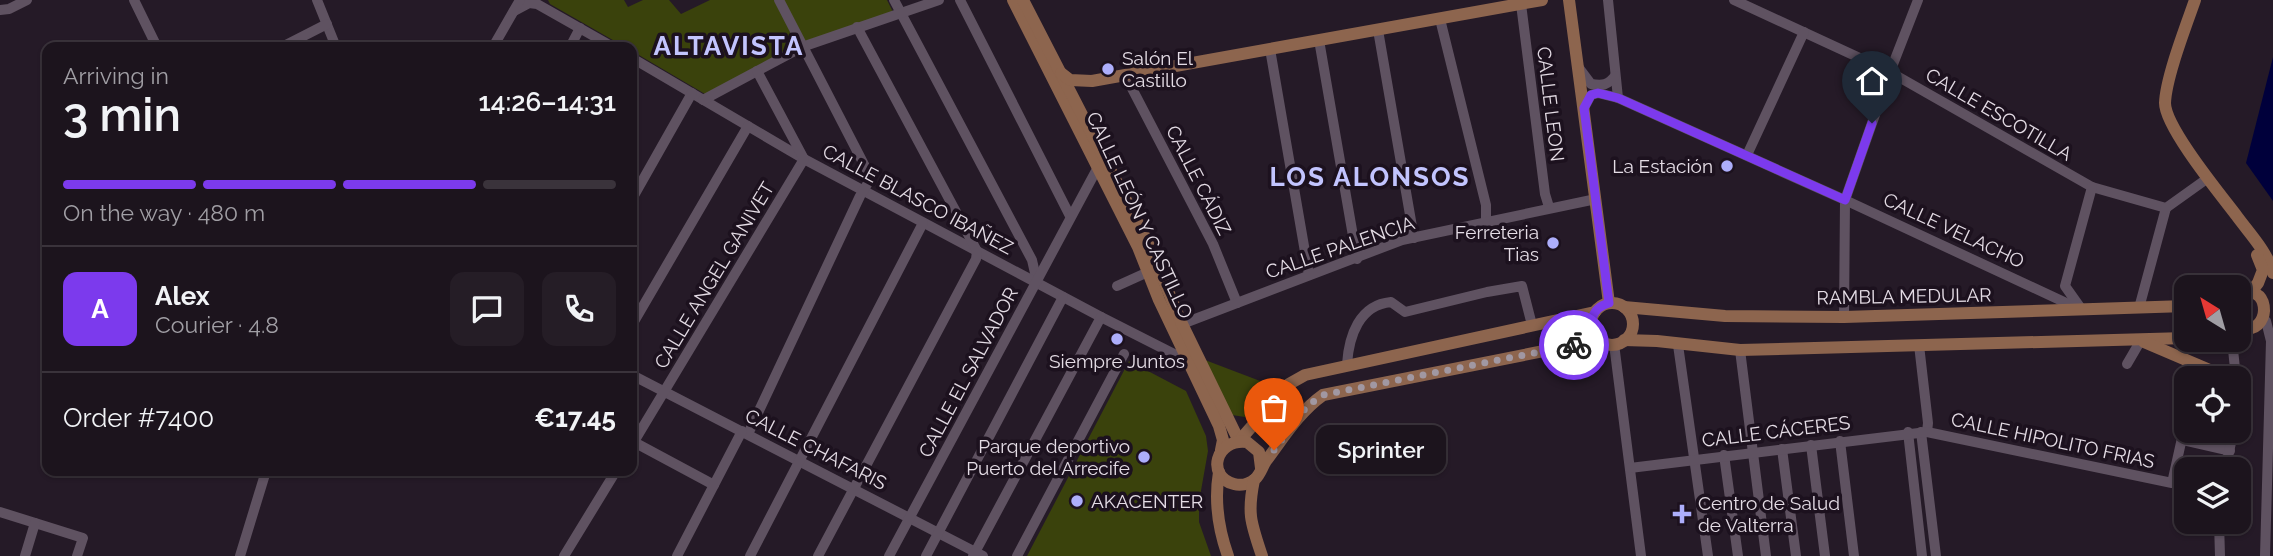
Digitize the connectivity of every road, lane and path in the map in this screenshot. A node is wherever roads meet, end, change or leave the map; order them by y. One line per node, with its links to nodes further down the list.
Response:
1 (27, 0): 19 (street)
2 (134, 0): 29 (street)
3 (317, 0): 23 (street)
4 (520, 0): 20 (street)
5 (779, 0): 35 (street)
6 (894, 0): 21 (street)
7 (939, 0): 21 (street)
8 (960, 0): 62 (street)
9 (1013, 0): 53 (main road, CALLE LEÓN Y CASTILLO)
10 (1023, 0): 40 (main road, CALLE LEÓN Y CASTILLO)
11 (1542, 0): 17 (main road)
12 (1569, 0): 44 (main road)
13 (1608, 0): 42 (street)
14 (1734, 0): 27 (street, CALLE ESCOTILLA)
15 (1918, 0): 39 (street)
16 (2195, 0): 54 (main road)
17 (1521, 4): 22 (main road); 60 (street, CALLE LEON)
18 (546, 5): 20 (street); 25 (street)
19 (0, 10)
20 (514, 11): 32 (street)
21 (900, 13): 24 (street); 72 (street)
22 (1440, 19): 26 (main road); 63 (street)
23 (327, 24): 30 (street); 31 (street)
24 (857, 27): 35 (street); 67 (street)
25 (580, 28): 33 (street); 34 (street)
26 (1378, 30): 28 (main road); 66 (street)
27 (1804, 32): 39 (street, CALLE ESCOTILLA); 51 (street)
28 (1319, 40): 36 (main road); 68 (street)
29 (155, 42)
30 (292, 42)
31 (334, 42)
32 (496, 42)
33 (573, 42)
34 (604, 42)
35 (802, 47): 38 (street); 57 (street)
36 (1270, 49): 41 (main road); 71 (street)
37 (637, 64): 45 (street, CALLE BLASCO IBAÑEZ)
38 (757, 71): 47 (street); 52 (street)
39 (1890, 72): 55 (street, CALLE ESCOTILLA); 59 (street)
40 (1061, 73): 43 (main road); 48 (main road, CALLE LEÓN Y CASTILLO)
41 (1125, 75): 43 (main road); 78 (street, CALLE CÁDIZ)
42 (1615, 75): 44 (street); 46 (street)
43 (1092, 81): 48 (main road)
44 (1586, 87): 49 (main road)
45 (692, 93): 47 (street, CALLE BLASCO IBAÑEZ); 56 (street)
46 (1618, 98): 49 (street, CALLE VELACHO); 51 (street, CALLE VELACHO)
47 (703, 100): 50 (street, CALLE BLASCO IBAÑEZ)
48 (1076, 102): 89 (main road, CALLE LEÓN Y CASTILLO)
49 (1584, 108): 58 (main road)
50 (748, 125): 52 (street, CALLE BLASCO IBAÑEZ); 85 (street)
51 (1747, 155): 59 (street, CALLE VELACHO)
52 (804, 159): 57 (street, CALLE BLASCO IBAÑEZ); 106 (street, CALLE ANGEL GANIVET)
53 (1098, 167): 62 (street, CALLE EL SALVADOR); 69 (main road, CALLE LEÓN Y CASTILLO)
54 (2208, 178): 61 (street); 65 (main road)
55 (2092, 187): 61 (street, CALLE ESCOTILLA); 83 (street)
56 (637, 190)
57 (865, 190): 64 (street, CALLE BLASCO IBAÑEZ); 111 (street)
58 (1596, 199): 60 (street, CALLE PALENCIA); 79 (main road)
59 (1845, 200): 83 (street, CALLE VELACHO); 87 (street)
60 (1549, 208): 63 (street, CALLE PALENCIA)
61 (2166, 208): 82 (street)
62 (1070, 216): 72 (street, CALLE EL SALVADOR)
63 (1486, 222): 66 (street, CALLE PALENCIA)
64 (923, 223): 67 (street, CALLE BLASCO IBAÑEZ); 127 (street)
65 (2250, 235): 70 (main road); 74 (main road)
66 (1414, 238): 68 (street, CALLE PALENCIA)
67 (977, 251): 72 (street, CALLE BLASCO IBAÑEZ); 134 (street)
68 (1357, 259): 71 (street, CALLE PALENCIA)
69 (1148, 272): 73 (street); 103 (main road, CALLE LEÓN Y CASTILLO)
70 (2273, 274)
71 (1310, 275): 78 (street, CALLE PALENCIA)
72 (1037, 282): 76 (street, CALLE BLASCO IBAÑEZ); 136 (street, CALLE EL SALVADOR)
73 (1117, 286)
74 (2251, 288)
75 (2251, 295): 77 (main road)
76 (1063, 297): 86 (street, CALLE BLASCO IBAÑEZ); 138 (street)
77 (2270, 300): 88 (main road)
78 (1237, 303): 89 (street, CALLE PALENCIA)
79 (1609, 303): 80 (main road); 84 (main road)
80 (1624, 307): 87 (main road, RAMBLA MEDULAR); 95 (main road)
81 (2174, 307): 82 (main road, RAMBLA MEDULAR)
82 (2139, 309): 83 (main road, RAMBLA MEDULAR)
83 (2083, 311): 87 (main road, RAMBLA MEDULAR)
84 (1595, 312): 90 (main road); 93 (main road)
85 (637, 316)
86 (1101, 317): 103 (street, CALLE BLASCO IBAÑEZ); 140 (street)
87 (1843, 317)
88 (2266, 321): 91 (main road); 163 (street)
89 (1182, 324): 108 (main road, CALLE LEÓN Y CASTILLO)
90 (1532, 325): 100 (main road); 100 (street)
91 (2251, 329)
92 (2174, 339): 94 (main road)
93 (1598, 340): 95 (main road); 130 (main road)
94 (2141, 340): 97 (main road); 101 (street); 102 (main road)
95 (1619, 342): 96 (main road); 128 (street)
96 (1678, 345): 98 (main road); 126 (street)
97 (1919, 345): 98 (main road); 110 (street)
98 (1741, 350): 123 (street)
99 (1124, 354): 150 (street)
100 (1347, 364): 107 (main road)
101 (2127, 364)
102 (2197, 364): 104 (main road)
103 (1190, 366): 121 (main road, CALLE LEÓN Y CASTILLO)
104 (2201, 366)
105 (637, 377): 106 (street, CALLE CHAFARIS)
106 (664, 391): 111 (street, CALLE CHAFARIS); 112 (street, CALLE ANGEL GANIVET)
107 (1259, 420): 108 (main road); 113 (main road)
108 (1231, 423): 113 (main road, CALLE LEÓN Y CASTILLO)
109 (1908, 432): 110 (street, CALLE CÁCERES); 114 (street, CALLE CÁCERES); 160 (street)
110 (1924, 432): 115 (street, CALLE HIPOLITO FRIAS); 161 (street)
111 (745, 433): 127 (street, CALLE CHAFARIS); 133 (street)
112 (637, 435)
113 (1238, 441): 121 (main road); 130 (main road)
114 (1840, 441): 118 (street, CALLE CÁCERES); 159 (street)
115 (2181, 443)
116 (2195, 443): 122 (street)
117 (2232, 443): 122 (street)
118 (1811, 445): 120 (street, CALLE CÁCERES); 158 (street)
119 (637, 446): 133 (street)
120 (1782, 449): 123 (street, CALLE CÁCERES); 157 (street)
121 (1221, 450): 129 (main road)
122 (2230, 451): 125 (street)
123 (1754, 452): 124 (street, CALLE CÁCERES); 156 (street)
124 (1724, 455): 126 (street, CALLE CÁCERES); 155 (street)
125 (2228, 457)
126 (1693, 459): 128 (street, CALLE CÁCERES); 154 (street)
127 (800, 460): 134 (street, CALLE CHAFARIS); 146 (street)
128 (1630, 468): 153 (street)
129 (1219, 472): 130 (main road); 151 (main road)
130 (1258, 474): 152 (main road)
131 (264, 476): 143 (street)
132 (613, 476): 144 (street)
133 (714, 485): 145 (street)
134 (853, 488): 136 (street, CALLE CHAFARIS); 147 (street)
135 (0, 512): 137 (street)
136 (910, 517): 138 (street, CALLE CHAFARIS); 148 (street, CALLE EL SALVADOR)
137 (35, 523): 141 (street); 142 (street)
138 (938, 532): 140 (street, CALLE CHAFARIS); 149 (street)
139 (2219, 534): 162 (street)
140 (977, 555)
141 (25, 556)
142 (78, 556)
143 (240, 556)
144 (564, 556)
145 (677, 556)
146 (750, 556)
147 (818, 556)
148 (889, 556)
149 (926, 556)
150 (1017, 556)
151 (1228, 556)
152 (1262, 556)
153 (1642, 556)
154 (1708, 556)
155 (1738, 556)
156 (1766, 556)
157 (1796, 556)
158 (1825, 556)
159 (1854, 556)
160 (1922, 556)
161 (1936, 556)
162 (2220, 556)
163 (2265, 556)

